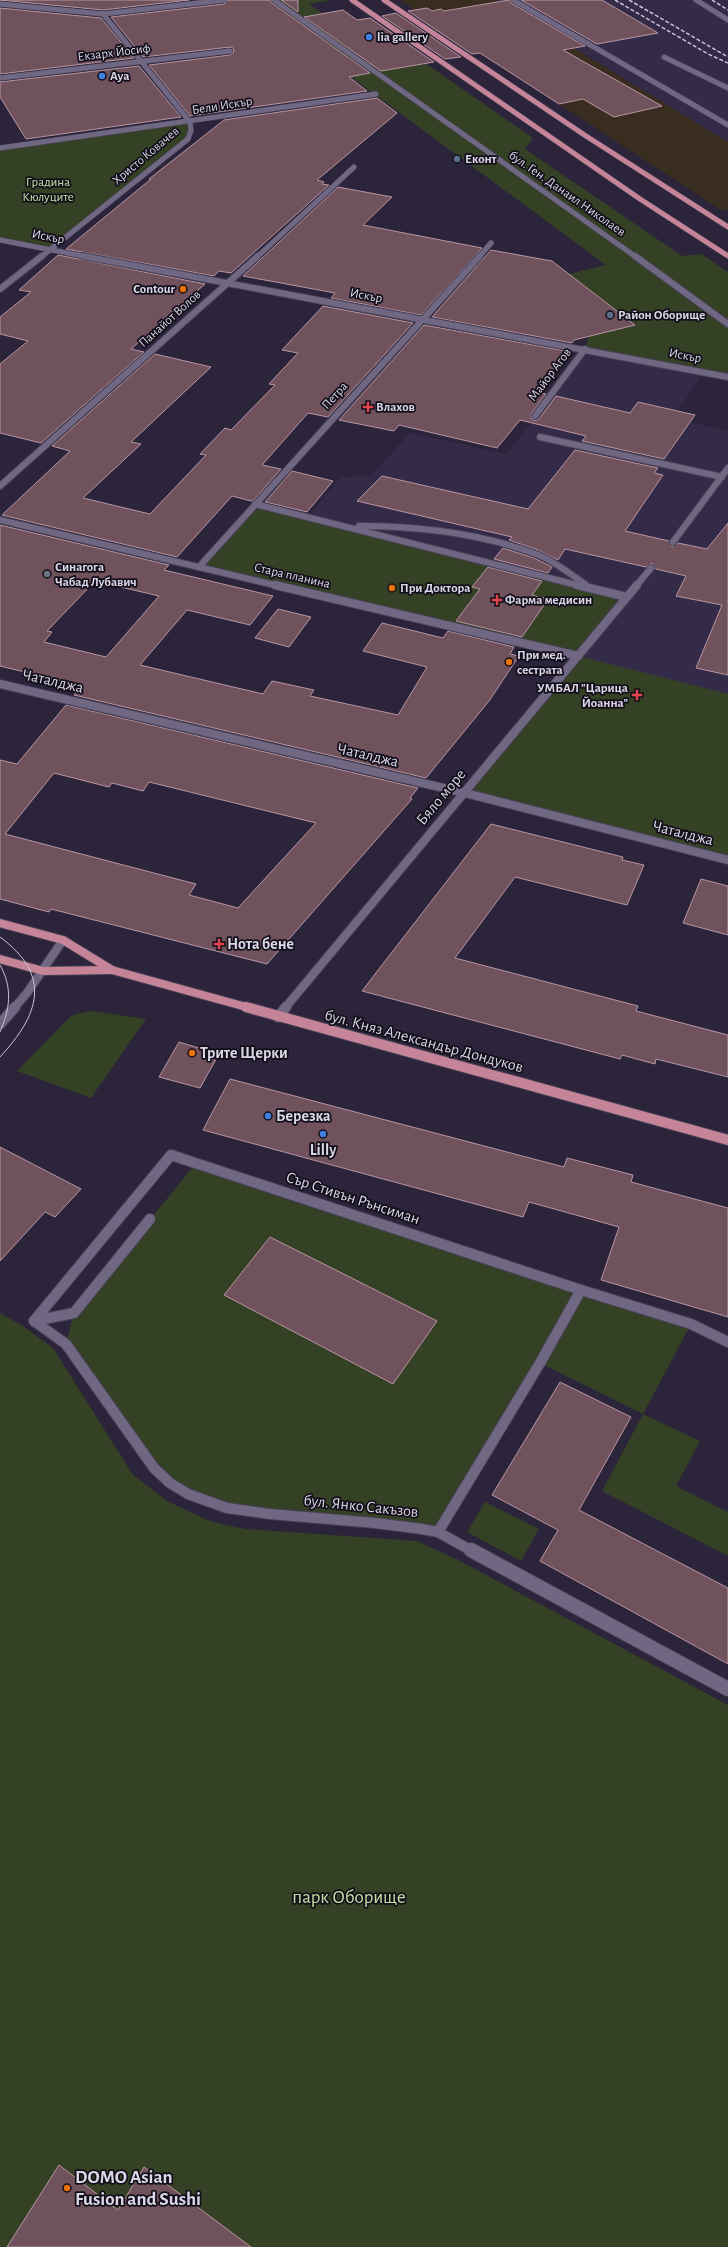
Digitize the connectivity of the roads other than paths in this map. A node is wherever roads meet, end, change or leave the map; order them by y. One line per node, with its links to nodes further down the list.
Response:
1 (224, 0): 8 (street)
2 (274, 0): 28 (street, бул. Ген. Данаил Николаев)
3 (352, 0): 24 (main road)
4 (384, 0): 20 (main road)
5 (513, 0): 17 (street)
6 (696, 0): 9 (street)
7 (0, 4): 8 (street)
8 (103, 14): 12 (street, Христо Ковачев)
9 (728, 20)
10 (230, 51): 12 (street, Екзарх Йосиф)
11 (664, 57): 14 (street)
12 (141, 61): 13 (street, Екзарх Йосиф); 16 (street, Христо Ковачев)
13 (0, 78)
14 (728, 88)
15 (376, 94): 16 (street, Бели Искър)
16 (190, 122): 18 (street, Бели Искър); 23 (street, Христо Ковачев)
17 (728, 125)
18 (0, 148)
19 (354, 167): 25 (street, Панайот Волов)
20 (728, 227)
21 (0, 240): 23 (street, Искър)
22 (492, 243): 27 (street, Петра)
23 (50, 249): 25 (street, Искър); 26 (street, Христо Ковачев)
24 (728, 256)
25 (229, 283): 27 (street, Искър); 35 (street, Панайот Волов)
26 (0, 289)
27 (421, 319): 29 (street, Искър); 36 (street, Петра)
28 (728, 324)
29 (585, 349): 30 (street, Искър); 31 (street, Майор Агов)
30 (728, 377)
31 (535, 416)
32 (540, 437): 34 (street)
33 (728, 468): 34 (street)
34 (722, 477): 39 (street)
35 (0, 486)
36 (255, 504): 38 (street); 40 (street, Петра)
37 (0, 520): 40 (street, Стара планина)
38 (344, 526): 42 (street); 42 (street)
39 (673, 542)
40 (198, 567): 44 (street, Стара планина)
41 (651, 568): 43 (street, Бяло море)
42 (592, 588): 43 (street)
43 (627, 597): 44 (street, Бяло море)
44 (578, 656): 46 (street, Бяло море)
45 (0, 684): 46 (street, Чаталджа)
46 (464, 793): 47 (street, Чаталджа); 53 (street, Бяло море)
47 (728, 860)
48 (0, 923): 49 (main road, бул. Княз Александър Дондуков)
49 (63, 940): 51 (main road, бул. Княз Александър Дондуков); 52 (street)
50 (0, 959): 52 (main road, бул. Княз Александър Дондуков)
51 (112, 970): 52 (main road, бул. Княз Александър Дондуков); 53 (main road, бул. Княз Александър Дондуков)
52 (43, 971): 54 (street)
53 (278, 1017): 55 (main road, бул. Княз Александър Дондуков)
54 (0, 1024)
55 (728, 1140)
56 (150, 1219): 58 (street)
57 (581, 1290): 58 (street, Сър Стивън Рънсиман); 59 (street, Сър Стивън Рънсиман); 60 (street)
58 (34, 1321): 60 (street, бул. Янко Сакъзов)
59 (728, 1342)
60 (438, 1532): 61 (street, бул. Янко Сакъзов)
61 (728, 1689)

